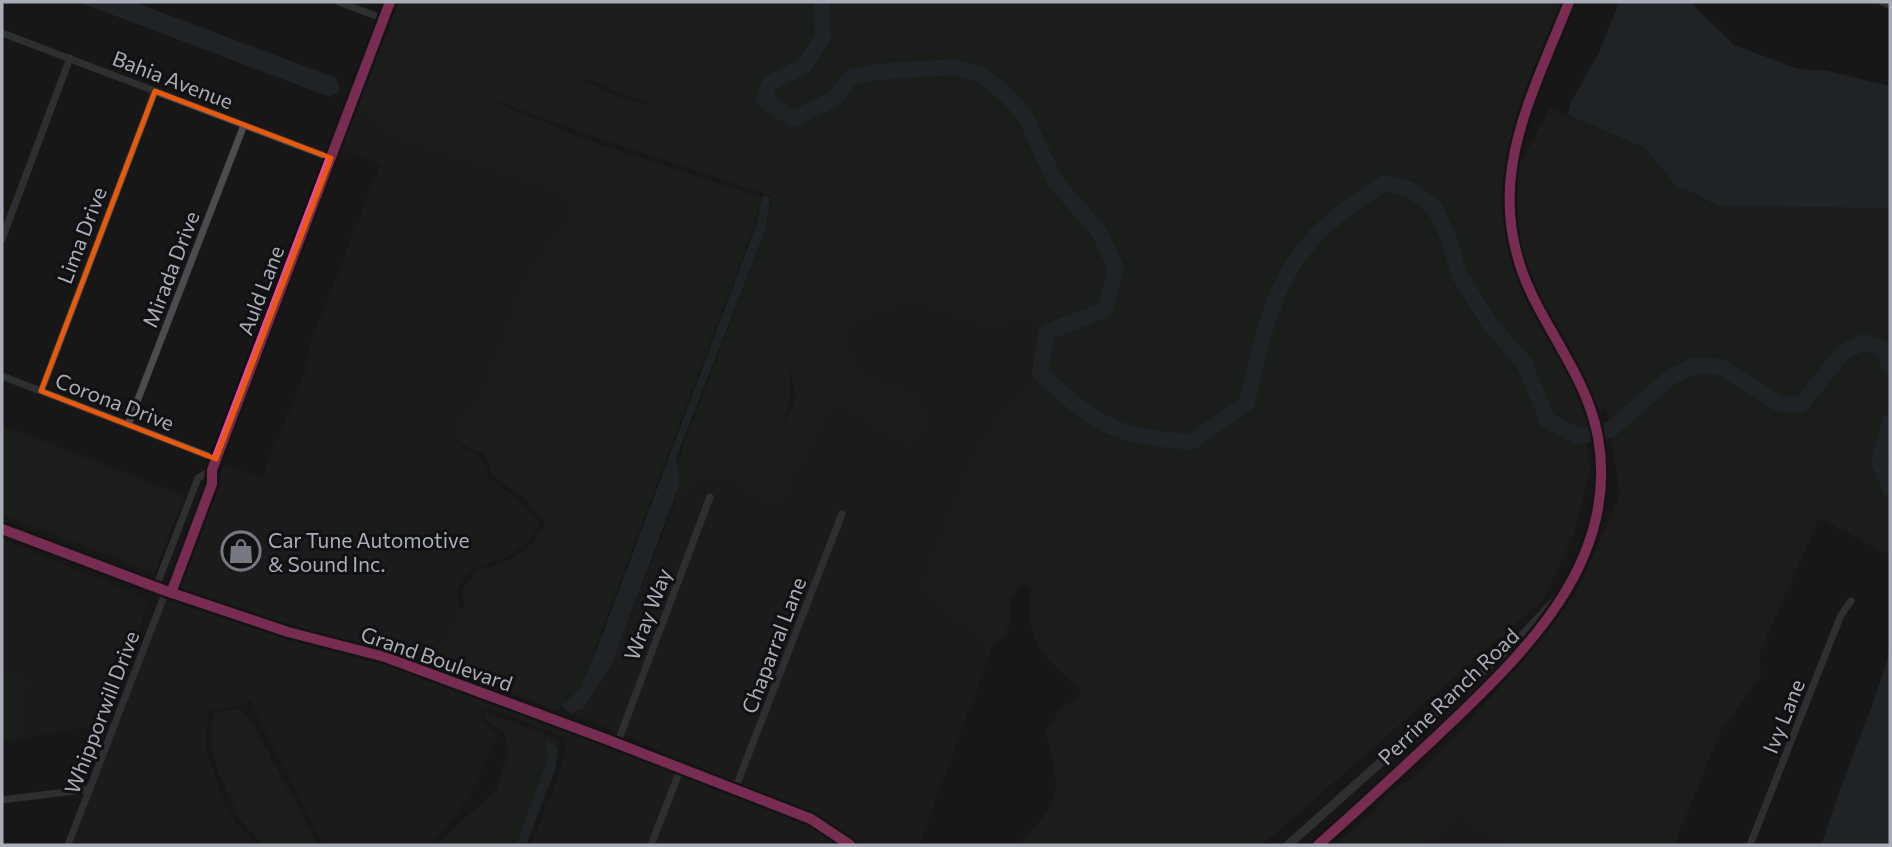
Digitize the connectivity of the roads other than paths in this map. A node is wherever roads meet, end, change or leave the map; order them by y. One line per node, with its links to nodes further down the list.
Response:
1 (339, 2): 6 (street)
2 (389, 2): 6 (street, Auld Lane)
3 (1569, 2): 22 (street, Perrine Ranch Road)
4 (1882, 2): 5 (street)
5 (1890, 5)
6 (384, 19): 11 (street, Auld Lane)
7 (2, 33): 8 (street, Bahia Avenue)
8 (70, 58): 9 (street, Bahia Avenue); 12 (street)
9 (155, 91): 10 (street, Bahia Avenue); 14 (street, Lima Drive)
10 (244, 125): 11 (street, Bahia Avenue); 15 (street, Mirada Drive)
11 (331, 158): 16 (street, Auld Lane)
12 (2, 239)
13 (2, 376): 14 (street, Corona Drive)
14 (41, 391): 15 (street, Corona Drive)
15 (128, 425): 16 (street, Corona Drive)
16 (216, 459): 17 (street, Auld Lane)
17 (212, 470): 21 (street, Auld Lane); 21 (street, Auld Lane)
18 (710, 497): 24 (street, Wray Way)
19 (842, 514): 27 (street, Chaparral Lane)
20 (2, 529): 21 (street, Grand Boulevard)
21 (164, 590): 24 (street, Grand Boulevard); 26 (street, Whipporwill Drive)
22 (1562, 594): 32 (street, Perrine Ranch Road); 33 (street, Perrine Ranch Road)
23 (1851, 601): 34 (street, Ivy Lane)
24 (617, 744): 25 (street, Grand Boulevard)
25 (681, 768): 27 (street, Grand Boulevard); 30 (street)
26 (90, 789): 28 (street); 29 (street, Whipporwill Drive)
27 (735, 789): 31 (street, Grand Boulevard)
28 (2, 800)
29 (68, 845)
30 (651, 845)
31 (850, 845)
32 (1289, 845)
33 (1318, 845)
34 (1750, 845)

